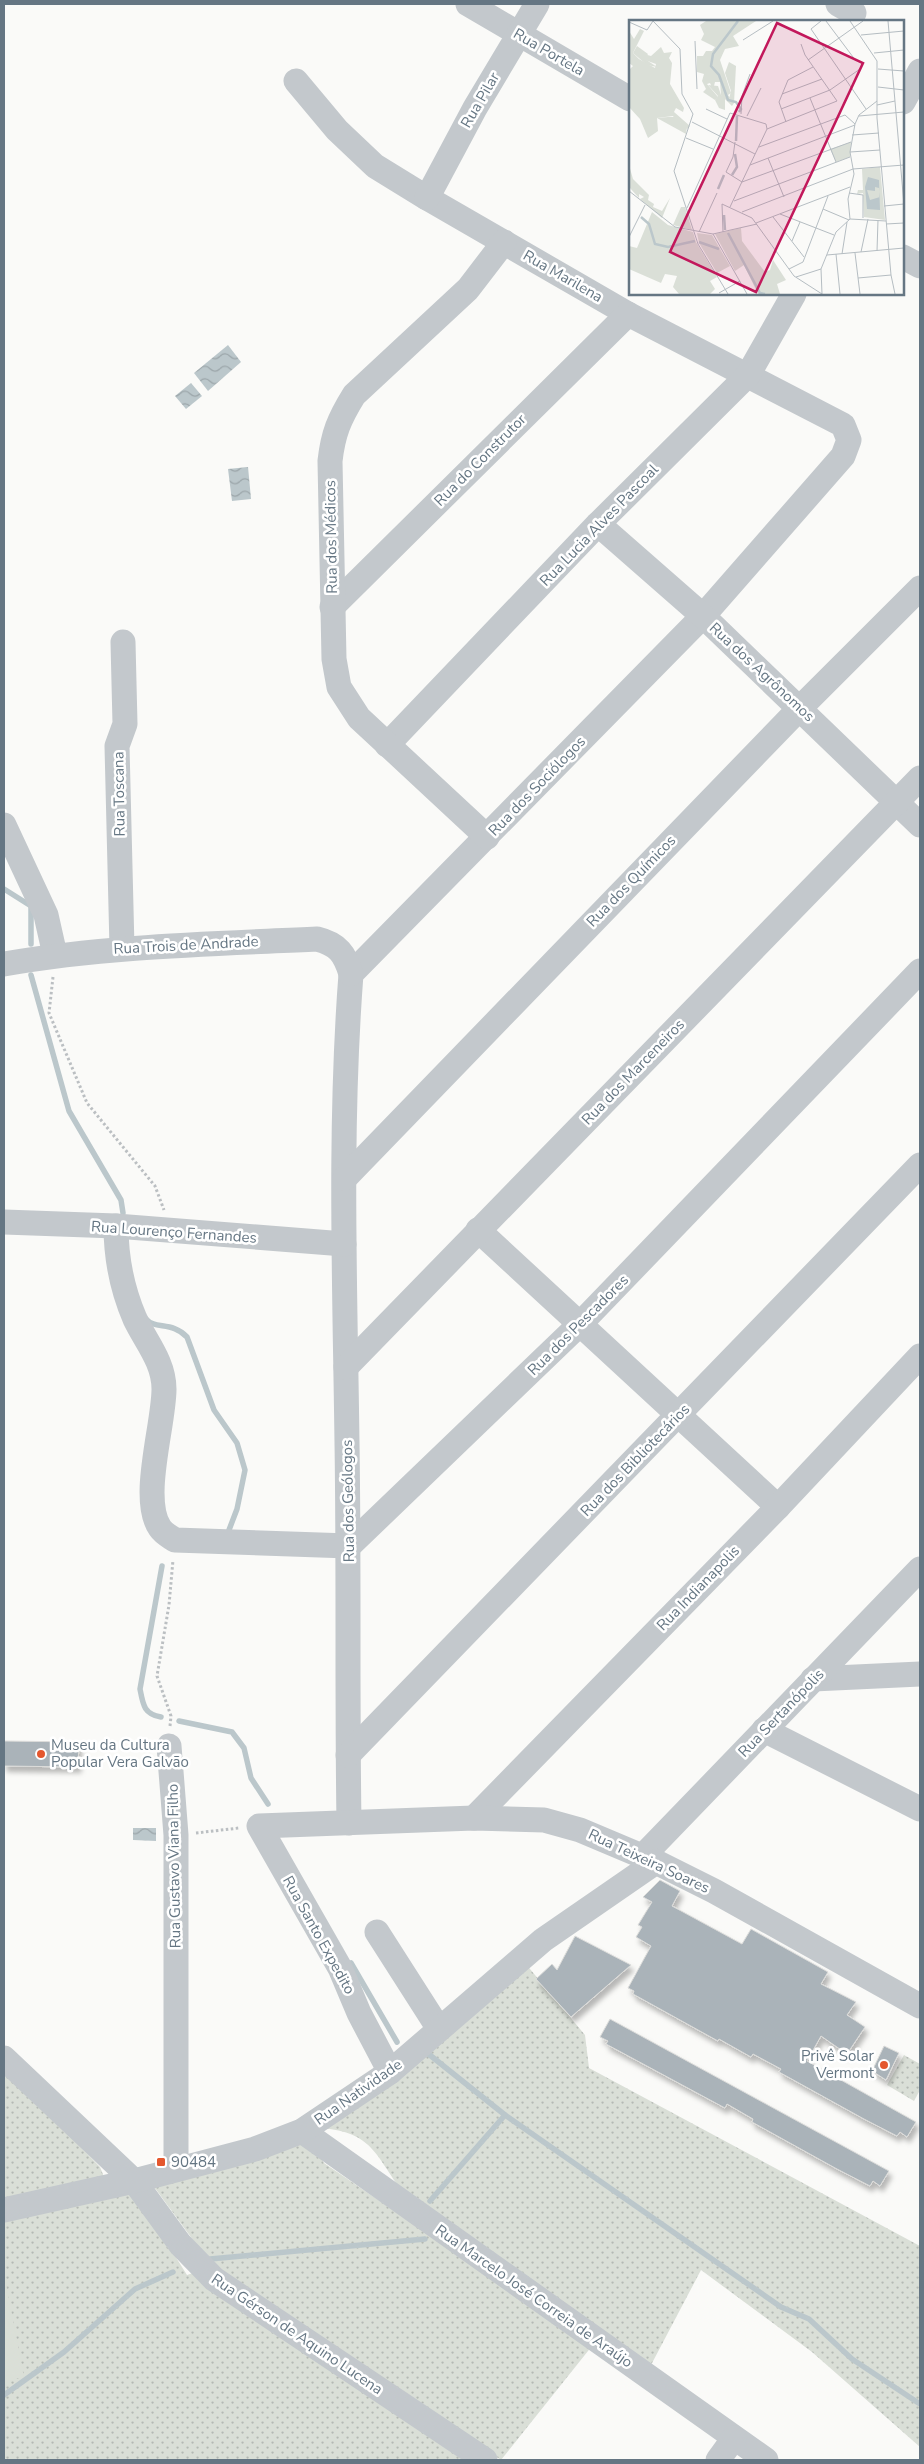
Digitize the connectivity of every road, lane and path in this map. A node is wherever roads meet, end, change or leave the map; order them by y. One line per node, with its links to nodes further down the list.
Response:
1 (468, 4): 3 (street, Rua Portela)
2 (537, 4): 3 (street, Rua Pilar)
3 (519, 35): 6 (street, Rua Portela); 8 (street, Rua Pilar)
4 (920, 71): 7 (street)
5 (296, 81): 8 (street, Rua Marilena)
6 (629, 98)
7 (904, 100)
8 (426, 198): 9 (street, Rua Marilena)
9 (504, 242): 13 (street, Rua Marilena); 18 (street, Rua dos Médicos)
10 (904, 258): 11 (street)
11 (920, 266)
12 (793, 295): 14 (street, Rua Lucia Alves Pascoal)
13 (628, 314): 14 (street, Rua Marilena); 18 (street, Rua do Construtor)
14 (748, 375): 15 (street, Rua Marilena); 16 (street, Rua Lucia Alves Pascoal)
15 (850, 440): 19 (street, Rua dos Sociólogos)
16 (598, 524): 19 (street, Rua dos Agrônomos); 22 (street, Rua Lucia Alves Pascoal)
17 (920, 588): 21 (street, Rua dos Químicos)
18 (332, 607): 22 (street, Rua dos Médicos)
19 (702, 616): 21 (street, Rua dos Agrônomos); 27 (street, Rua dos Sociólogos)
20 (123, 642): 28 (street, Rua Toscana)
21 (800, 708): 24 (street, Rua dos Agrônomos); 34 (street, Rua dos Químicos)
22 (387, 745): 27 (street, Rua dos Médicos)
23 (920, 778): 24 (street, Rua dos Marceneiros)
24 (896, 803): 26 (street, Rua dos Agrônomos); 37 (street, Rua dos Marceneiros)
25 (4, 825): 29 (street)
26 (920, 825)
27 (487, 837): 32 (street, Rua dos Sociólogos)
28 (122, 948): 29 (street, Rua Trois de Andrade); 32 (street, Rua Trois de Andrade)
29 (55, 955): 30 (street, Rua Trois de Andrade); 38 (path)
30 (4, 964)
31 (920, 971): 40 (street, Rua dos Pescadores)
32 (351, 974): 34 (street)
33 (920, 1165): 43 (street, Rua dos Bibliotecários)
34 (345, 1178): 39 (street, Rua dos Geólogos)
35 (4, 1222): 36 (street, Rua Lourenço Fernandes)
36 (116, 1226): 38 (street, Rua Lourenço Fernandes); 45 (street)
37 (478, 1230): 40 (street); 42 (street, Rua dos Marceneiros)
38 (173, 1231): 39 (street, Rua Lourenço Fernandes)
39 (344, 1244): 42 (street, Rua dos Geólogos)
40 (580, 1324): 43 (street); 46 (street, Rua dos Pescadores)
41 (920, 1356): 44 (street, Rua Indianapolis)
42 (346, 1367): 46 (street, Rua dos Geólogos)
43 (679, 1415): 44 (street); 52 (street, Rua dos Bibliotecários)
44 (778, 1507): 54 (street, Rua Indianapolis)
45 (175, 1540): 46 (street); 51 (path)
46 (349, 1546): 52 (street, Rua dos Geólogos)
47 (920, 1569): 49 (street, Rua Sertanópolis)
48 (920, 1674): 49 (street)
49 (813, 1679): 50 (street, Rua Sertanópolis)
50 (764, 1730): 53 (street); 58 (street, Rua Sertanópolis)
51 (170, 1746): 57 (street, Rua Gustavo Viana Filho)
52 (348, 1755): 55 (street, Rua dos Geólogos)
53 (920, 1810)
54 (474, 1818): 55 (street, Rua Teixeira Soares); 58 (street, Rua Teixeira Soares)
55 (349, 1823): 56 (street, Rua Teixeira Soares)
56 (260, 1826): 57 (path); 63 (street, Rua Santo Expedito)
57 (176, 1835): 65 (street, Rua Gustavo Viana Filho)
58 (649, 1860): 60 (street, Rua Teixeira Soares); 61 (street, Rua Natividade)
59 (377, 1932): 61 (street)
60 (920, 2006)
61 (439, 2029): 63 (street, Rua Natividade)
62 (4, 2058): 66 (street, Rua Gérson de Aquino Lucena)
63 (390, 2072): 64 (street, Rua Natividade)
64 (302, 2131): 65 (street, Rua Natividade); 68 (street, Rua Marcelo José Correia de Araújo)
65 (176, 2169): 66 (street, Rua Natividade)
66 (134, 2181): 67 (street, Rua Natividade); 69 (street, Rua Gérson de Aquino Lucena)
67 (4, 2210)
68 (734, 2438): 70 (street); 71 (street, Rua Marcelo José Correia de Araújo)
69 (485, 2460)
70 (718, 2460)
71 (766, 2460)

